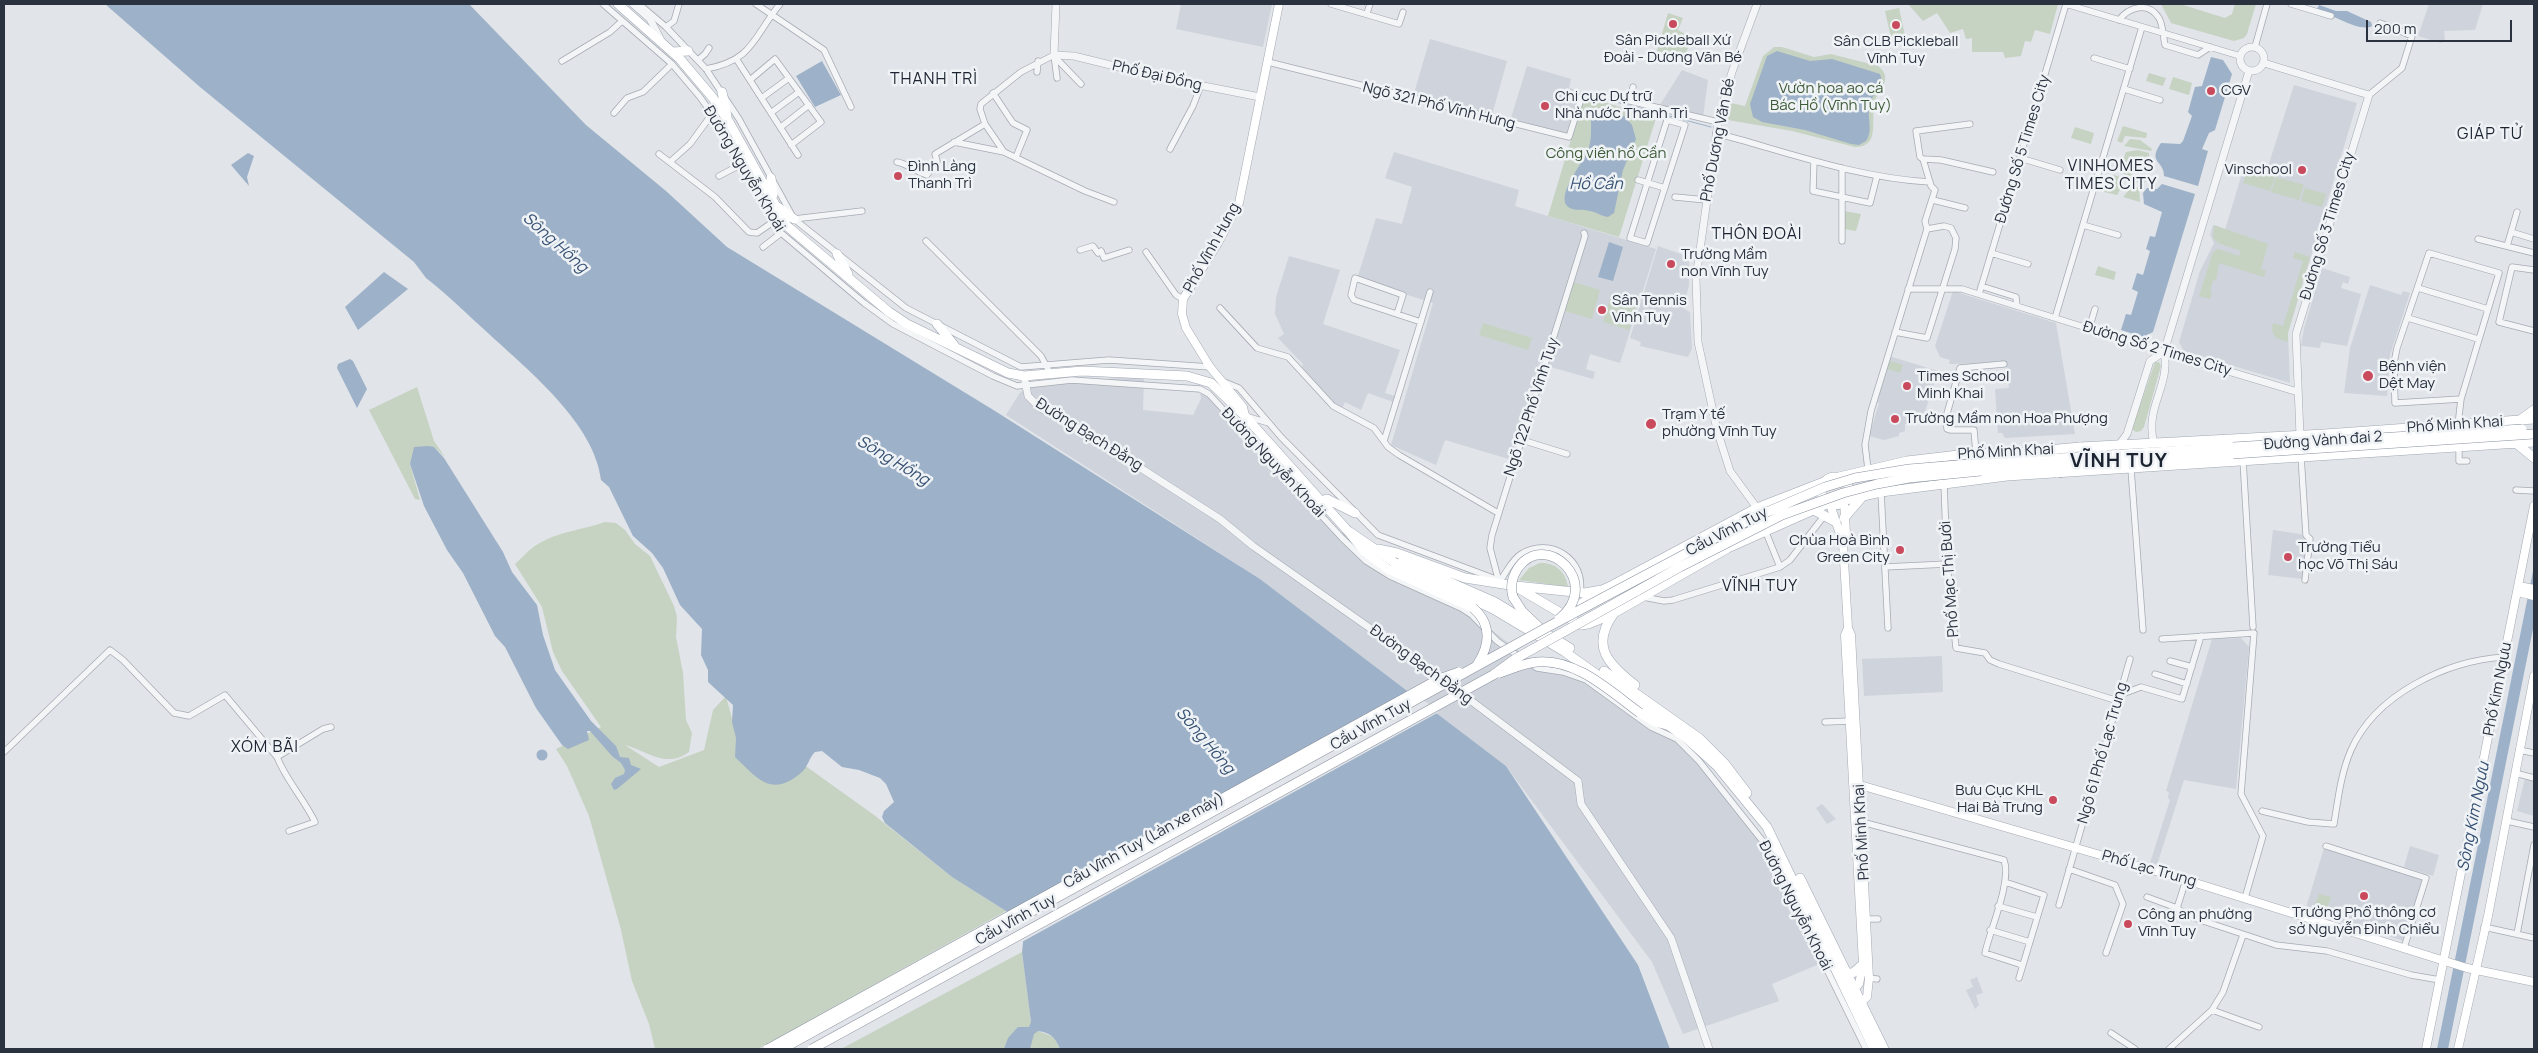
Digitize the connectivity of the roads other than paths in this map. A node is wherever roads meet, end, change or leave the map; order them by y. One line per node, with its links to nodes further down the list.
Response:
1 (603, 4): 23 (street, Đường Nguyễn Khoái)
2 (618, 4): 28 (main road, Đường Nguyễn Khoái)
3 (633, 4): 21 (street, Đường Nguyễn Khoái)
4 (639, 4): 21 (street, Đường Nguyễn Khoái)
5 (680, 4): 24 (street)
6 (756, 4): 19 (street)
7 (780, 4): 19 (street)
8 (1056, 4): 34 (street)
9 (1280, 4): 41 (main road, Phố Vĩnh Hưng)
10 (1330, 4): 18 (street)
11 (1370, 4): 18 (street)
12 (1758, 4): 70 (street, Phố Dương Văn Bé)
13 (2066, 4): 22 (street); 82 (street, Đường Số 5 Times City)
14 (2268, 4): 30 (street)
15 (2291, 4): 20 (street)
16 (2150, 6): 22 (street); 26 (street)
17 (1403, 12): 18 (street)
18 (1367, 14)
19 (771, 15): 38 (street); 64 (street)
20 (2331, 16)
21 (651, 17): 24 (street, Đường Nguyễn Khoái); 28 (street, Đường Nguyễn Khoái)
22 (2119, 20): 25 (street)
23 (622, 22): 39 (street); 43 (street, Đường Nguyễn Khoái)
24 (666, 27): 32 (street, Đường Nguyễn Khoái)
25 (2142, 27): 26 (street); 45 (street)
26 (2162, 33): 29 (street); 29 (street)
27 (2412, 36): 27 (street); 58 (street)
28 (663, 44): 33 (main road, Đường Nguyễn Khoái)
29 (2210, 47): 35 (street)
30 (2255, 47): 35 (street); 42 (street)
31 (709, 48): 37 (street)
32 (688, 51): 33 (main road); 37 (street, Đường Nguyễn Khoái)
33 (672, 52): 69 (main road, Đường Nguyễn Khoái)
34 (1054, 56): 40 (street, Phố Đại Đồng); 49 (street); 51 (street); 52 (street, Phố Đại Đồng)
35 (2240, 56): 46 (street)
36 (2094, 58): 45 (street)
37 (698, 60): 44 (street, Đường Nguyễn Khoái)
38 (737, 60): 44 (street); 50 (street)
39 (562, 61)
40 (1038, 62): 47 (street); 57 (street, Phố Đại Đồng)
41 (1268, 62): 59 (street, Ngõ 321 Phố Vĩnh Hưng); 61 (main road, Phố Vĩnh Hưng)
42 (2264, 63): 46 (street); 58 (street)
43 (672, 64): 65 (street); 67 (street, Đường Nguyễn Khoái)
44 (706, 69): 55 (street, Đường Nguyễn Khoái)
45 (2130, 69): 54 (street)
46 (2249, 71): 151 (street)
47 (1037, 72)
48 (789, 78): 50 (street); 56 (street); 60 (street)
49 (1057, 78)
50 (750, 80): 60 (street)
51 (1081, 84)
52 (1201, 86): 61 (street, Phố Đại Đồng); 77 (street)
53 (1633, 87): 68 (street)
54 (2124, 89): 62 (street); 109 (street)
55 (722, 92): 69 (main road); 93 (street, Đường Nguyễn Khoái)
56 (799, 92): 63 (street); 66 (street)
57 (993, 93): 71 (street); 81 (street)
58 (2369, 94): 158 (street, Đường Số 3 Times City)
59 (1582, 96)
60 (763, 97): 66 (street)
61 (1260, 98): 136 (main road, Phố Vĩnh Hưng)
62 (2160, 100)
63 (809, 105): 73 (street); 76 (street)
64 (851, 107)
65 (614, 112)
66 (772, 112): 73 (street)
67 (712, 114): 84 (street); 87 (street, Đường Nguyễn Khoái)
68 (1683, 119): 70 (street); 96 (street); 97 (street)
69 (729, 122): 103 (main road, Đường Nguyễn Khoái)
70 (1718, 122): 74 (street, Phố Dương Văn Bé)
71 (985, 124): 75 (street); 78 (street)
72 (1970, 124): 83 (street)
73 (781, 127): 76 (street)
74 (1716, 133): 85 (street); 100 (street, Phố Dương Văn Bé)
75 (954, 142): 78 (street); 86 (street)
76 (791, 144): 80 (street)
77 (1170, 149)
78 (1004, 152): 81 (street)
79 (659, 154): 84 (street)
80 (798, 155)
81 (1016, 157): 102 (street)
82 (2020, 158): 89 (street); 124 (street, Đường Số 5 Times City)
83 (1923, 159): 90 (street); 95 (street)
84 (671, 161): 108 (street)
85 (1814, 161): 88 (street); 98 (street)
86 (897, 162)
87 (742, 164): 91 (street); 108 (street, Đường Nguyễn Khoái)
88 (1842, 168): 92 (street); 98 (street)
89 (2060, 170)
90 (1993, 172)
91 (719, 176)
92 (1878, 176): 95 (street); 98 (street)
93 (772, 178): 103 (main road); 107 (street, Đường Nguyễn Khoái)
94 (1638, 180): 96 (street)
95 (1930, 182): 101 (street)
96 (1647, 183): 97 (street); 97 (street)
97 (1665, 188)
98 (1841, 196): 118 (street)
99 (1675, 197): 100 (street)
100 (1706, 200): 204 (street, Phố Dương Văn Bé)
101 (1933, 200): 104 (street); 110 (street)
102 (1114, 202)
103 (775, 203): 107 (main road); 129 (main road, Đường Nguyễn Khoái)
104 (1965, 208)
105 (862, 211): 107 (street)
106 (2517, 212): 111 (street)
107 (794, 218): 126 (street, Đường Nguyễn Khoái)
108 (773, 222): 112 (street, Đường Nguyễn Khoái)
109 (2083, 225): 114 (street); 142 (street)
110 (1928, 229): 131 (street); 133 (street)
111 (2510, 232): 116 (street); 119 (street)
112 (781, 233): 120 (street); 157 (street, Đường Nguyễn Khoái)
113 (1584, 233): 170 (street, Ngõ 122 Phố Vĩnh Tuy)
114 (2118, 235)
115 (2478, 239): 119 (street)
116 (2534, 239)
117 (926, 241): 154 (street)
118 (1842, 241)
119 (2507, 246): 125 (street)
120 (763, 247)
121 (1080, 250): 122 (street)
122 (1129, 250)
123 (1146, 252): 136 (street)
124 (1991, 253): 127 (street); 130 (street, Đường Số 5 Times City)
125 (2534, 253)
126 (837, 254): 129 (main road); 145 (street, Đường Nguyễn Khoái)
127 (2028, 264)
128 (2534, 270): 147 (street)
129 (852, 280): 150 (main road, Đường Nguyễn Khoái)
130 (1981, 286): 135 (street, Đường Số 5 Times City); 137 (street, Đường Số 2 Times City)
131 (1942, 288): 133 (street, Đường Số 2 Times City); 135 (street, Đường Số 2 Times City); 148 (street)
132 (2418, 288): 140 (street); 140 (street); 143 (street)
133 (1908, 289): 148 (street)
134 (1430, 292): 144 (street)
135 (1979, 294): 137 (street, Đường Số 2 Times City)
136 (1183, 299): 153 (main road, Phố Vĩnh Hưng)
137 (2017, 306): 142 (street, Đường Số 2 Times City)
138 (1220, 308): 171 (street)
139 (2095, 309): 146 (street)
140 (2488, 309): 149 (street)
141 (1397, 314): 141 (street); 144 (street)
142 (2055, 318): 146 (street, Đường Số 2 Times City)
143 (2408, 318): 149 (street); 159 (street)
144 (1421, 322): 171 (street)
145 (937, 324): 150 (main road); 154 (street, Đường Nguyễn Khoái)
146 (2089, 329): 151 (street, Đường Số 2 Times City)
147 (2534, 331)
148 (1895, 332): 189 (street)
149 (2478, 339): 159 (street)
150 (956, 347): 155 (main road, Đường Nguyễn Khoái)
151 (2164, 352): 158 (street, Đường Số 2 Times City); 174 (street); 176 (street)
152 (2004, 364): 179 (street)
153 (1210, 367): 154 (street, Đường Nguyễn Khoái); 156 (main road, Phố Vĩnh Hưng)
154 (1049, 369): 155 (main road, Đường Nguyễn Khoái); 161 (main road, Đường Nguyễn Khoái)
155 (1024, 376): 157 (street, Đường Bạch Đằng)
156 (1222, 381): 161 (main road, Phố Vĩnh Hưng); 164 (street, Đường Nguyễn Khoái)
157 (1026, 386): 279 (street, Đường Nguyễn Khoái); 305 (street, Đường Bạch Đằng)
158 (2298, 392): 168 (street, Đường Số 3 Times City)
159 (2461, 399): 165 (street)
160 (2534, 410): 163 (main road)
161 (1245, 416): 164 (street); 200 (main road, Đường Nguyễn Khoái)
162 (2534, 419): 163 (main road, Phố Minh Khai)
163 (2520, 420): 165 (main road, Phố Minh Khai)
164 (1269, 423): 207 (street, Đường Nguyễn Khoái)
165 (2458, 425): 168 (main road, Phố Minh Khai)
166 (2534, 428): 178 (main road, Đường Vành đai 2, bridge)
167 (2534, 434): 178 (main road, Đường Vành đai 2, bridge)
168 (2300, 436): 169 (main road, Phố Minh Khai); 182 (main road)
169 (2271, 437): 174 (main road, Phố Minh Khai); 184 (main road)
170 (1522, 440): 180 (street); 206 (street, Ngõ 122 Phố Vĩnh Tuy)
171 (1384, 441): 206 (street)
172 (2534, 442): 173 (main road, Phố Minh Khai)
173 (2516, 443): 175 (main road, Phố Minh Khai); 185 (main road)
174 (2154, 444): 176 (main road, Phố Minh Khai)
175 (2459, 445): 182 (main road, Phố Minh Khai); 187 (street)
176 (2118, 446): 177 (main road, Phố Minh Khai)
177 (2080, 447): 181 (main road, Phố Minh Khai); 183 (main road)
178 (2233, 450): 183 (main road)
179 (1976, 453): 181 (main road, Phố Minh Khai); 189 (main road, Phố Minh Khai)
180 (1567, 454)
181 (2005, 454): 188 (main road)
182 (2301, 456): 184 (main road, Phố Minh Khai); 220 (street)
183 (2115, 458): 188 (main road); 191 (main road)
184 (2273, 458): 186 (main road, Phố Minh Khai)
185 (2534, 458)
186 (2243, 460): 190 (main road, Phố Minh Khai); 230 (street)
187 (2467, 461)
188 (1981, 467): 192 (main road); 232 (main road, Cầu Vĩnh Tuy, bridge); 242 (main road, Cầu Vĩnh Tuy, bridge)
189 (1868, 469): 193 (main road, Phố Minh Khai)
190 (2131, 469): 191 (main road, Phố Minh Khai); 233 (street)
191 (2057, 473): 192 (main road, Phố Minh Khai)
192 (2008, 476): 195 (main road, Phố Minh Khai)
193 (1839, 477): 194 (main road); 201 (main road)
194 (1824, 482): 202 (main road); 204 (main road)
195 (1944, 483): 198 (main road, Phố Minh Khai); 216 (street, Phố Mạc Thị Bưởi)
196 (2516, 490): 197 (street)
197 (2534, 491)
198 (1881, 492): 199 (main road, Phố Minh Khai); 219 (street)
199 (1862, 497): 201 (main road, Phố Minh Khai); 209 (main road)
200 (1322, 500): 207 (main road); 210 (main road, Đường Nguyễn Khoái)
201 (1844, 501): 202 (main road); 209 (main road, Phố Minh Khai)
202 (1829, 503): 205 (main road); 209 (main road, Phố Minh Khai)
203 (2534, 506): 224 (main road, Phố Kim Ngưu)
204 (1757, 508): 212 (main road)
205 (1814, 510): 208 (main road); 211 (main road)
206 (1498, 512): 221 (street, Ngõ 122 Phố Vĩnh Tuy)
207 (1355, 514): 221 (street, Đường Nguyễn Khoái)
208 (1824, 516): 209 (main road); 218 (street)
209 (1840, 520): 246 (main road, Phố Minh Khai)
210 (1347, 530): 214 (main road, Đường Nguyễn Khoái); 240 (main road, bridge)
211 (1765, 530): 215 (main road); 218 (street)
212 (1702, 536): 213 (main road); 215 (main road)
213 (1683, 546): 217 (main road); 223 (main road)
214 (1378, 551): 221 (main road); 232 (main road, Đường Nguyễn Khoái); 249 (main road, Đường Nguyễn Khoái)
215 (1714, 556): 217 (main road)
216 (1947, 564): 219 (street); 245 (street, Phố Mạc Thị Bưởi)
217 (1696, 566): 227 (main road)
218 (1780, 567): 227 (street)
219 (1884, 567): 231 (street)
220 (2305, 580)
221 (1499, 582): 222 (main road); 225 (street)
222 (1516, 586): 225 (main road); 229 (main road)
223 (1602, 590): 225 (main road); 229 (main road)
224 (2524, 590): 226 (main road); 236 (main road, Phố Kim Ngưu)
225 (1580, 593)
226 (2534, 596)
227 (1641, 597): 228 (main road)
228 (1614, 613): 229 (main road); 248 (main road)
229 (1570, 618)
230 (2253, 627)
231 (1888, 628)
232 (1543, 629): 232 (main road, bridge); 240 (main road, Cầu Vĩnh Tuy, bridge); 248 (main road, Đường Nguyễn Khoái)
233 (2142, 630)
234 (2201, 636): 235 (street); 239 (street); 270 (street)
235 (2162, 638)
236 (2504, 657): 258 (street); 286 (main road, Phố Kim Ngưu)
237 (2130, 659): 245 (street, Ngõ 61 Phố Lạc Trung)
238 (2170, 661): 239 (street)
239 (2192, 667): 244 (street)
240 (1471, 670): 301 (main road, Cầu Vĩnh Tuy (Làn xe máy), bridge); 302 (main road, Cầu Vĩnh Tuy, bridge)
241 (2155, 674): 244 (street)
242 (1493, 675): 249 (main road, bridge); 303 (main road, Cầu Vĩnh Tuy, bridge); 304 (main road, Cầu Vĩnh Tuy (Làn xe máy), bridge)
243 (2534, 680): 251 (main road)
244 (2187, 684): 245 (street)
245 (2119, 698): 265 (street, Ngõ 61 Phố Lạc Trung)
246 (1852, 718): 247 (street); 257 (main road, Phố Minh Khai)
247 (1825, 722)
248 (1681, 724): 290 (main road, Đường Nguyễn Khoái)
249 (1668, 725): 279 (main road, Đường Nguyễn Khoái)
250 (331, 727): 254 (street)
251 (2520, 750): 253 (street); 255 (main road)
252 (4, 752): 254 (street)
253 (2534, 753)
254 (276, 757): 262 (street)
255 (2515, 773): 256 (street); 260 (main road)
256 (2534, 778)
257 (1856, 784): 259 (main road, Phố Minh Khai); 265 (main road, Phố Lạc Trung); 287 (main road, Phố Minh Khai)
258 (2262, 811)
259 (1862, 822): 268 (street); 275 (main road, Phố Minh Khai)
260 (2507, 822): 261 (street); 277 (main road)
261 (2534, 828)
262 (289, 831)
263 (2534, 845): 280 (street)
264 (2326, 846): 284 (street)
265 (2075, 847): 266 (street, Ngõ 61 Phố Lạc Trung); 267 (main road, Phố Lạc Trung)
266 (2069, 869): 271 (street, Ngõ 61 Phố Lạc Trung); 285 (street)
267 (2186, 880): 270 (main road, Phố Lạc Trung); 273 (street)
268 (2005, 882): 272 (street); 274 (street)
269 (2147, 897): 273 (street)
270 (2245, 898): 284 (main road, Phố Lạc Trung)
271 (2059, 905)
272 (1998, 906): 274 (street); 278 (street)
273 (2177, 908): 281 (street)
274 (2037, 917): 283 (street)
275 (1866, 919): 276 (street); 295 (main road, Phố Minh Khai)
276 (1878, 919)
277 (2484, 927): 280 (street); 289 (main road)
278 (1990, 930): 283 (street); 288 (street)
279 (1814, 931): 294 (main road, Đường Nguyễn Khoái); 306 (street, Đường Nguyễn Khoái)
280 (2516, 934): 282 (street)
281 (2243, 935): 292 (street); 296 (street)
282 (2534, 938)
283 (2030, 942): 288 (street)
284 (2404, 948): 286 (main road, Phố Lạc Trung)
285 (2106, 953)
286 (2444, 960): 289 (main road, Phố Lạc Trung); 292 (main road, Phố Kim Ngưu)
287 (1863, 964): 290 (main road); 294 (main road, Phố Minh Khai)
288 (2022, 965): 291 (street)
289 (2471, 969): 293 (main road, Phố Lạc Trung); 312 (main road)
290 (1847, 974): 294 (main road, Đường Nguyễn Khoái)
291 (2019, 978)
292 (2440, 980): 311 (main road, Phố Kim Ngưu)
293 (2534, 982)
294 (1851, 992): 295 (main road, Đường Nguyễn Khoái)
295 (1857, 1006): 307 (main road, Đường Nguyễn Khoái); 308 (main road, Đường Nguyễn Khoái)
296 (2212, 1010): 297 (street); 300 (street)
297 (2259, 1027)
298 (2111, 1033): 310 (street)
299 (1881, 1035): 309 (street)
300 (2170, 1048)
301 (768, 1049)
302 (782, 1049)
303 (812, 1049)
304 (825, 1049)
305 (1709, 1049)
306 (1866, 1049)
307 (1874, 1049)
308 (1884, 1049)
309 (1889, 1049)
310 (2135, 1049)
311 (2426, 1049)
312 (2458, 1049)

